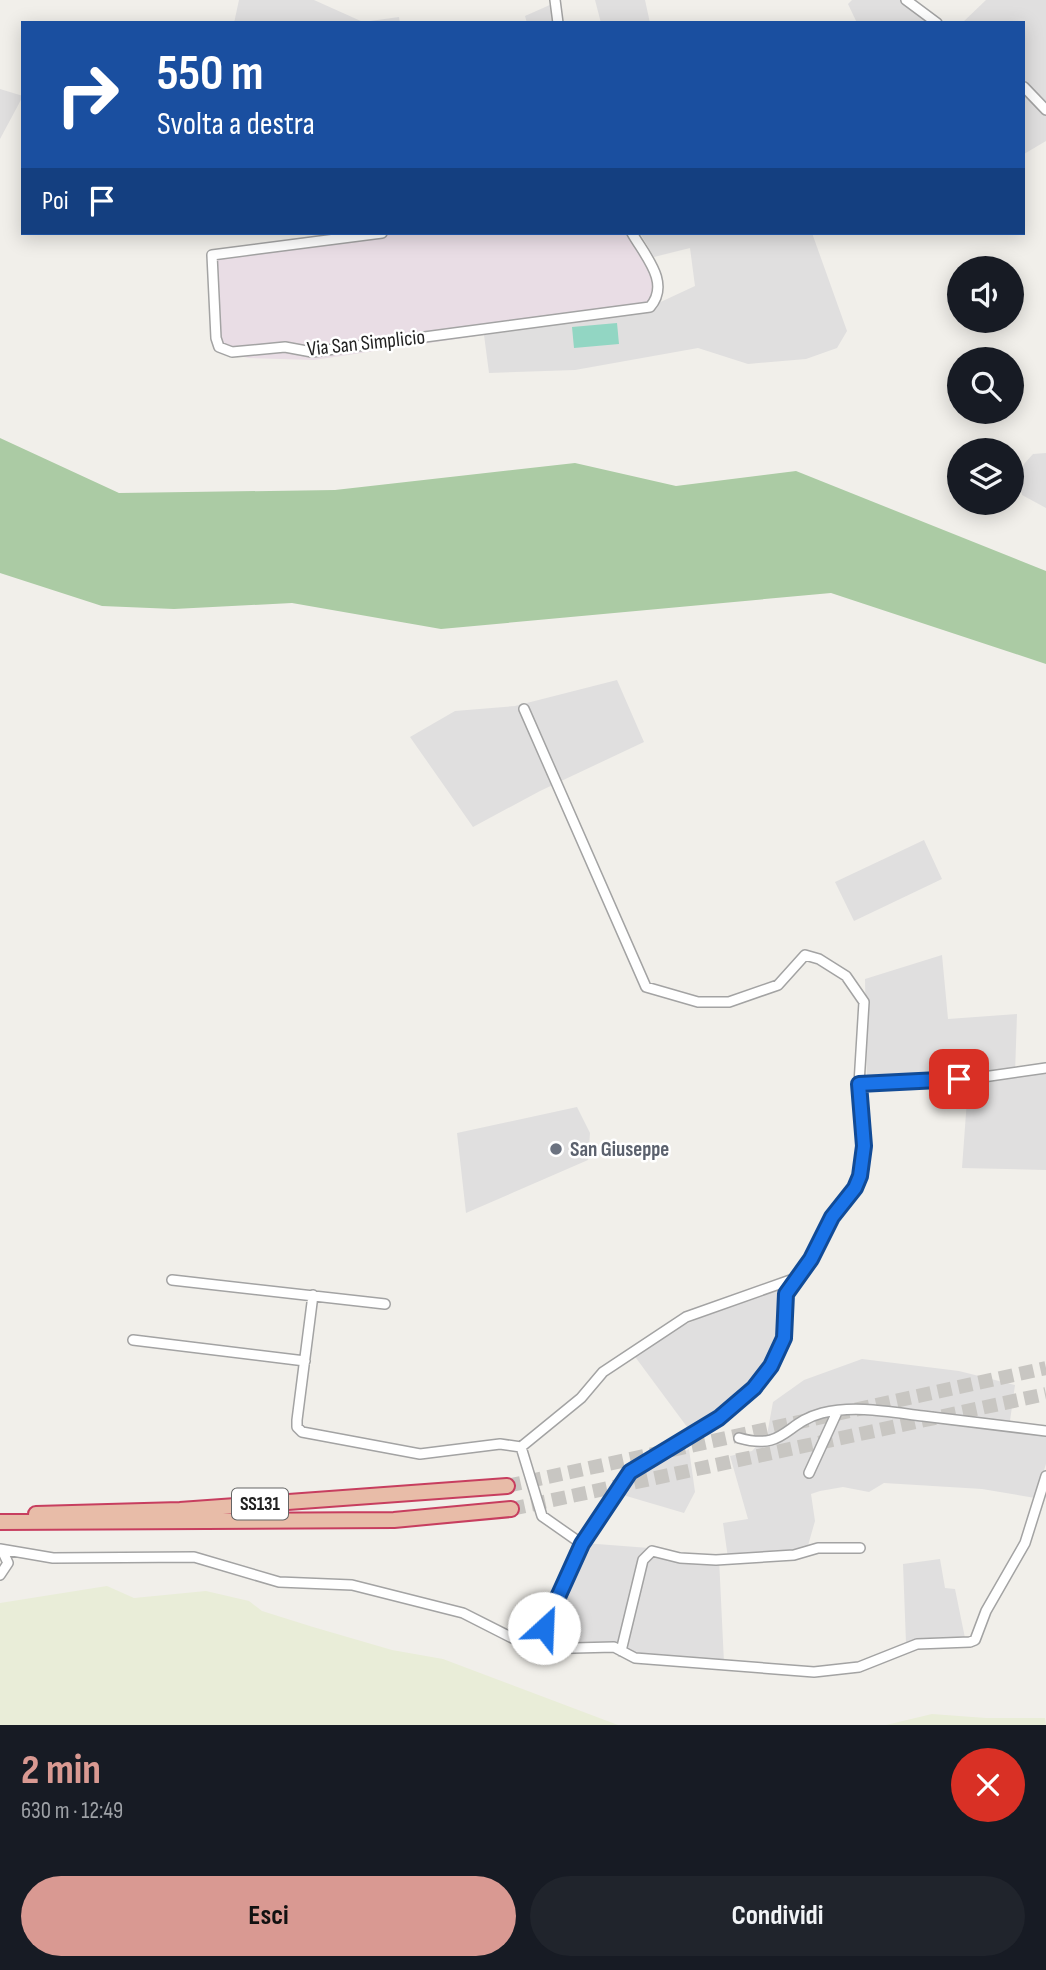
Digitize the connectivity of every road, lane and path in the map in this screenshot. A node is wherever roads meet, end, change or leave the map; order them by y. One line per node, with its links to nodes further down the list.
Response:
1 (555, 0): 3 (street)
2 (906, 0): 4 (street)
3 (558, 21)
4 (934, 21)
5 (1025, 88): 6 (street)
6 (1046, 110)
7 (367, 235): 8 (street, Via San Simplicio)
8 (633, 235)
9 (524, 709): 11 (street)
10 (1046, 1068): 11 (street)
11 (859, 1084): 13 (street)
12 (172, 1280): 14 (street)
13 (795, 1281): 21 (street); 30 (street)
14 (313, 1295): 15 (street); 17 (street)
15 (385, 1304)
16 (133, 1340): 17 (street)
17 (305, 1361): 21 (street)
18 (837, 1412): 19 (street); 20 (street); 22 (street)
19 (1046, 1431)
20 (739, 1438)
21 (521, 1447): 30 (street)
22 (809, 1473)
23 (1046, 1476): 35 (street)
24 (507, 1486): 27 (highway, SS131)
25 (511, 1509): 29 (highway, SS131)
26 (0, 1512): 27 (highway, SS131)
27 (45, 1514): 29 (highway)
28 (0, 1522): 29 (highway, SS131)
29 (59, 1524)
30 (582, 1544): 34 (street)
31 (860, 1548): 35 (street)
32 (1, 1549): 33 (street); 34 (street)
33 (0, 1575)
34 (534, 1649): 35 (street)
35 (621, 1651)

